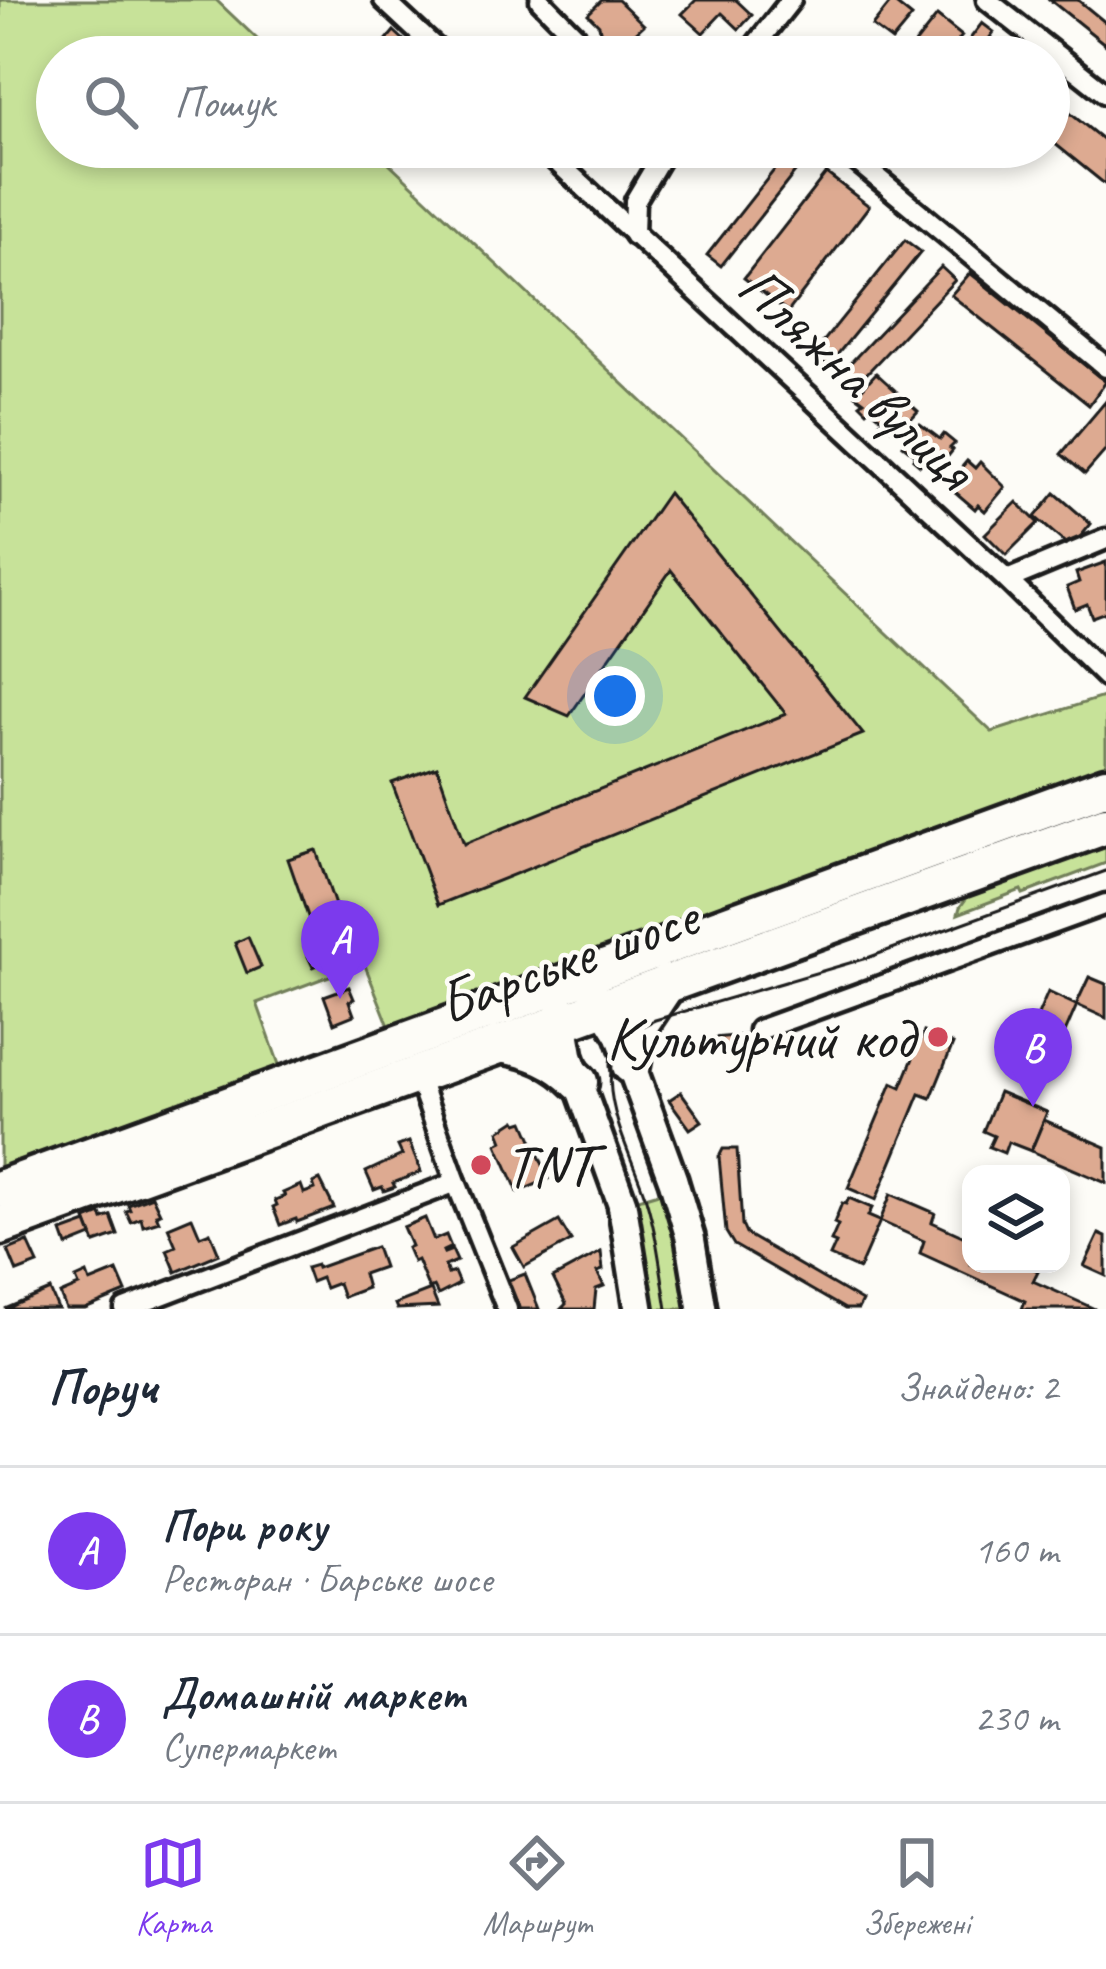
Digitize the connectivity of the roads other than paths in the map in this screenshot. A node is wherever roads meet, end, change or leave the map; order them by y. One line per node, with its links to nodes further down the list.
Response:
1 (384, 0): 5 (street)
2 (540, 0): 6 (street)
3 (791, 0): 7 (street)
4 (987, 0): 8 (street)
5 (423, 36)
6 (575, 36)
7 (763, 36)
8 (1033, 36)
9 (1070, 66): 10 (street)
10 (1106, 94)
11 (563, 168): 14 (street, Пляжна вулиця)
12 (655, 168): 14 (street)
13 (865, 168): 15 (street)
14 (634, 235): 17 (street, Пляжна вулиця)
15 (1106, 367)
16 (1106, 539): 17 (street)
17 (1007, 580): 18 (street, Пляжна вулиця)
18 (1106, 676)
19 (1106, 786): 22 (highway)
20 (1106, 825): 22 (highway, Барське шосе)
21 (1106, 904): 25 (street)
22 (662, 966): 23 (highway); 26 (highway, Барське шосе); 26 (highway)
23 (568, 981): 24 (highway); 26 (main road); 27 (main road)
24 (504, 1030): 27 (highway, Барське шосе); 27 (highway); 28 (highway, Барське шосе); 30 (highway)
25 (759, 1030)
26 (619, 1035): 27 (highway, Барське шосе); 35 (main road)
27 (569, 1053): 34 (main road)
28 (417, 1074): 29 (street); 31 (highway, Барське шосе)
29 (456, 1182): 32 (street); 33 (street)
30 (0, 1189)
31 (0, 1226)
32 (125, 1309)
33 (507, 1309)
34 (639, 1309)
35 (702, 1309)

